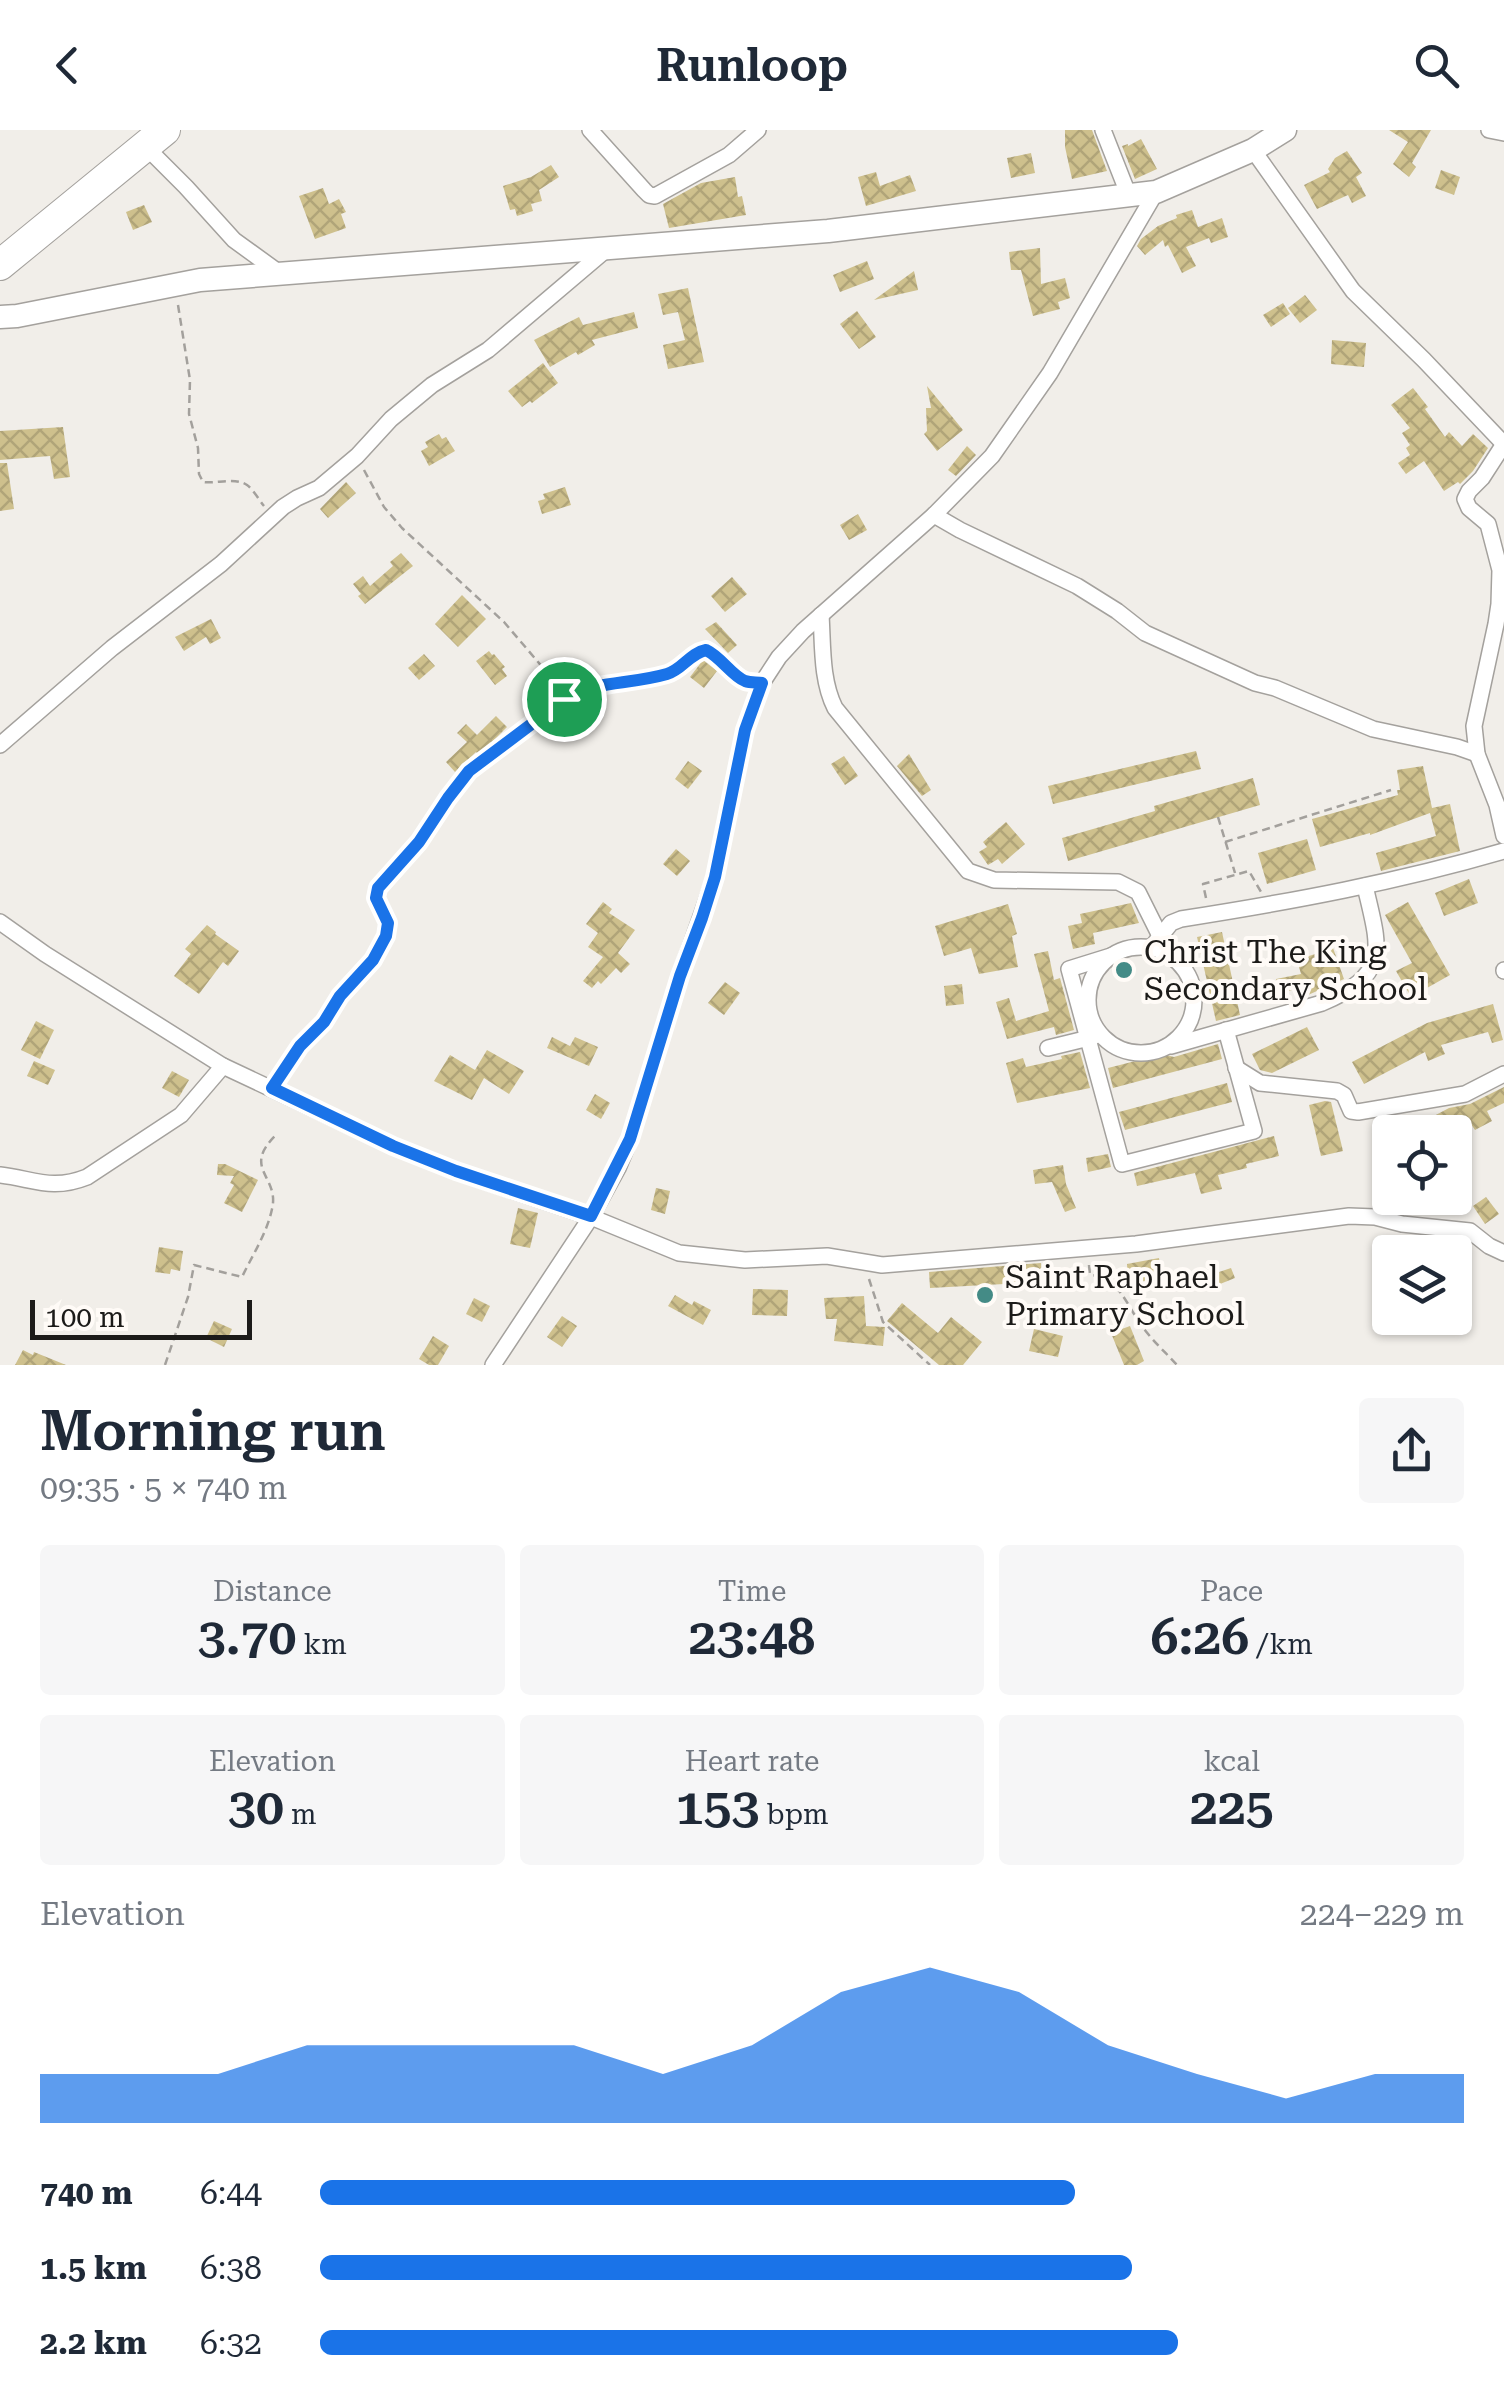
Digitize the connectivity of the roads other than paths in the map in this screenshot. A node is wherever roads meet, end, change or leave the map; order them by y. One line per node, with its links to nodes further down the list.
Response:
1 (590, 130): 2 (street)
2 (758, 130)
3 (1103, 130): 10 (street)
4 (1284, 130): 8 (street)
5 (1488, 130): 6 (street)
6 (1504, 133)
7 (156, 138): 12 (highway); 13 (street)
8 (1253, 150): 9 (street); 15 (street)
9 (1156, 192): 10 (street); 16 (street)
10 (1129, 196): 11 (street)
11 (609, 246): 13 (street); 18 (street)
12 (0, 264)
13 (281, 274): 14 (street)
14 (0, 316)
15 (1504, 444): 19 (street)
16 (934, 515): 17 (street); 19 (street)
17 (822, 616): 24 (street); 34 (street)
18 (0, 745)
19 (1476, 754): 20 (street)
20 (1504, 836)
21 (1504, 851): 22 (street)
22 (1365, 886): 24 (street); 26 (street)
23 (0, 922): 30 (street)
24 (1156, 942): 25 (street); 29 (street)
25 (1114, 954): 27 (street); 27 (street)
26 (1226, 1030): 29 (street); 31 (street)
27 (1095, 1037): 28 (street); 29 (street); 31 (street)
28 (1048, 1048)
29 (1162, 1048)
30 (223, 1066): 33 (street); 34 (street)
31 (1236, 1068): 32 (street)
32 (1504, 1074)
33 (0, 1175)
34 (591, 1216): 35 (street); 36 (street)
35 (1504, 1253)
36 (493, 1365)

